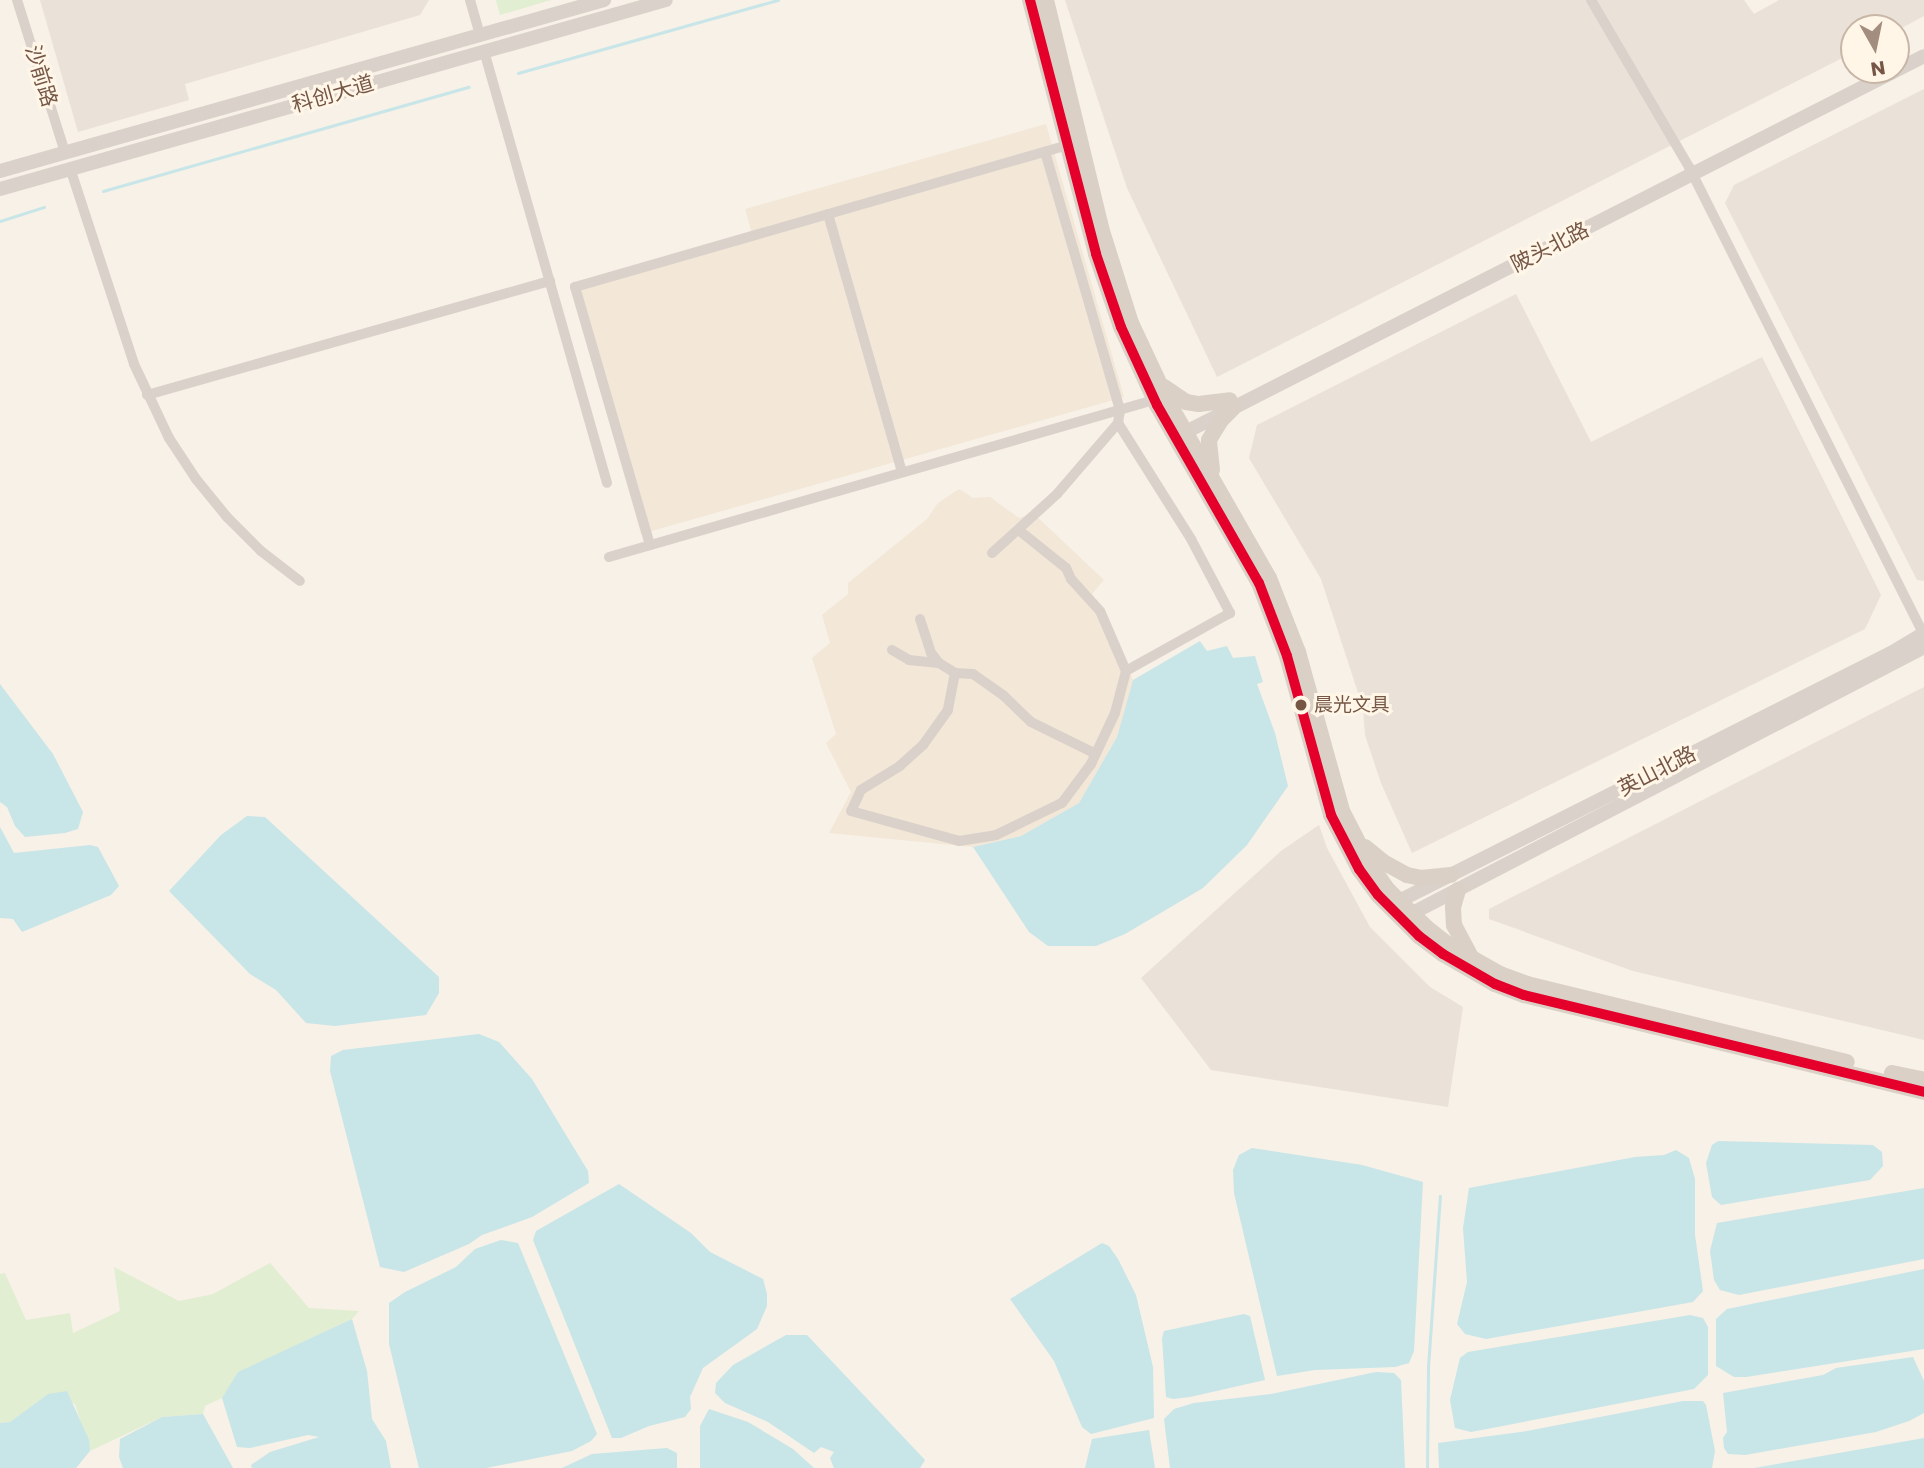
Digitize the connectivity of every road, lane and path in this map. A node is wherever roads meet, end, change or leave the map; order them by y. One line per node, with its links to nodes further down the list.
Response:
1 (17, 0): 13 (street, 沙前路)
2 (470, 0): 8 (street)
3 (604, 0): 8 (main road, 科创大道)
4 (666, 0): 9 (main road, 科创大道)
5 (1030, 0): 12 (main road)
6 (1046, 0): 21 (main road)
7 (1591, 0): 16 (street)
8 (480, 35): 13 (main road, 科创大道)
9 (484, 51): 15 (main road, 科创大道); 20 (street)
10 (1924, 56): 16 (main road, 陂头北路)
11 (1853, 84): 16 (main road, 陂头北路)
12 (1068, 145): 14 (street); 23 (main road)
13 (65, 152): 17 (main road, 科创大道)
14 (1045, 152): 19 (street); 25 (street)
15 (70, 168): 18 (main road, 科创大道); 22 (street)
16 (1691, 170): 24 (main road, 陂头北路); 37 (street)
17 (0, 171)
18 (0, 188)
19 (828, 214): 28 (street); 32 (street)
20 (550, 281): 22 (street); 29 (street)
21 (1154, 375): 24 (main road); 27 (main road)
22 (146, 395): 35 (street)
23 (1154, 400): 25 (street); 27 (main road)
24 (1232, 404): 27 (main road, 陂头北路); 30 (main road)
25 (1120, 410): 26 (street); 28 (street)
26 (1118, 423): 31 (street); 40 (street)
27 (1178, 431): 30 (main road); 45 (main road)
28 (902, 472): 32 (street)
29 (607, 483)
30 (1217, 485): 43 (main road)
31 (1020, 531): 33 (street); 40 (street)
32 (650, 545): 34 (street)
33 (992, 554)
34 (608, 557)
35 (300, 581)
36 (920, 619): 39 (street)
37 (1924, 637): 44 (main road, 英山北路)
38 (892, 650): 39 (street)
39 (939, 663): 41 (street)
40 (1126, 671): 42 (street)
41 (955, 673): 42 (street); 42 (street)
42 (1096, 754)
43 (1354, 838): 44 (main road); 45 (main road)
44 (1454, 883): 45 (main road, 英山北路); 46 (main road, 英山北路); 47 (main road)
45 (1393, 904): 46 (main road)
46 (1406, 917): 47 (main road); 49 (main road)
47 (1474, 961): 48 (main road)
48 (1924, 1080)
49 (1924, 1091)

